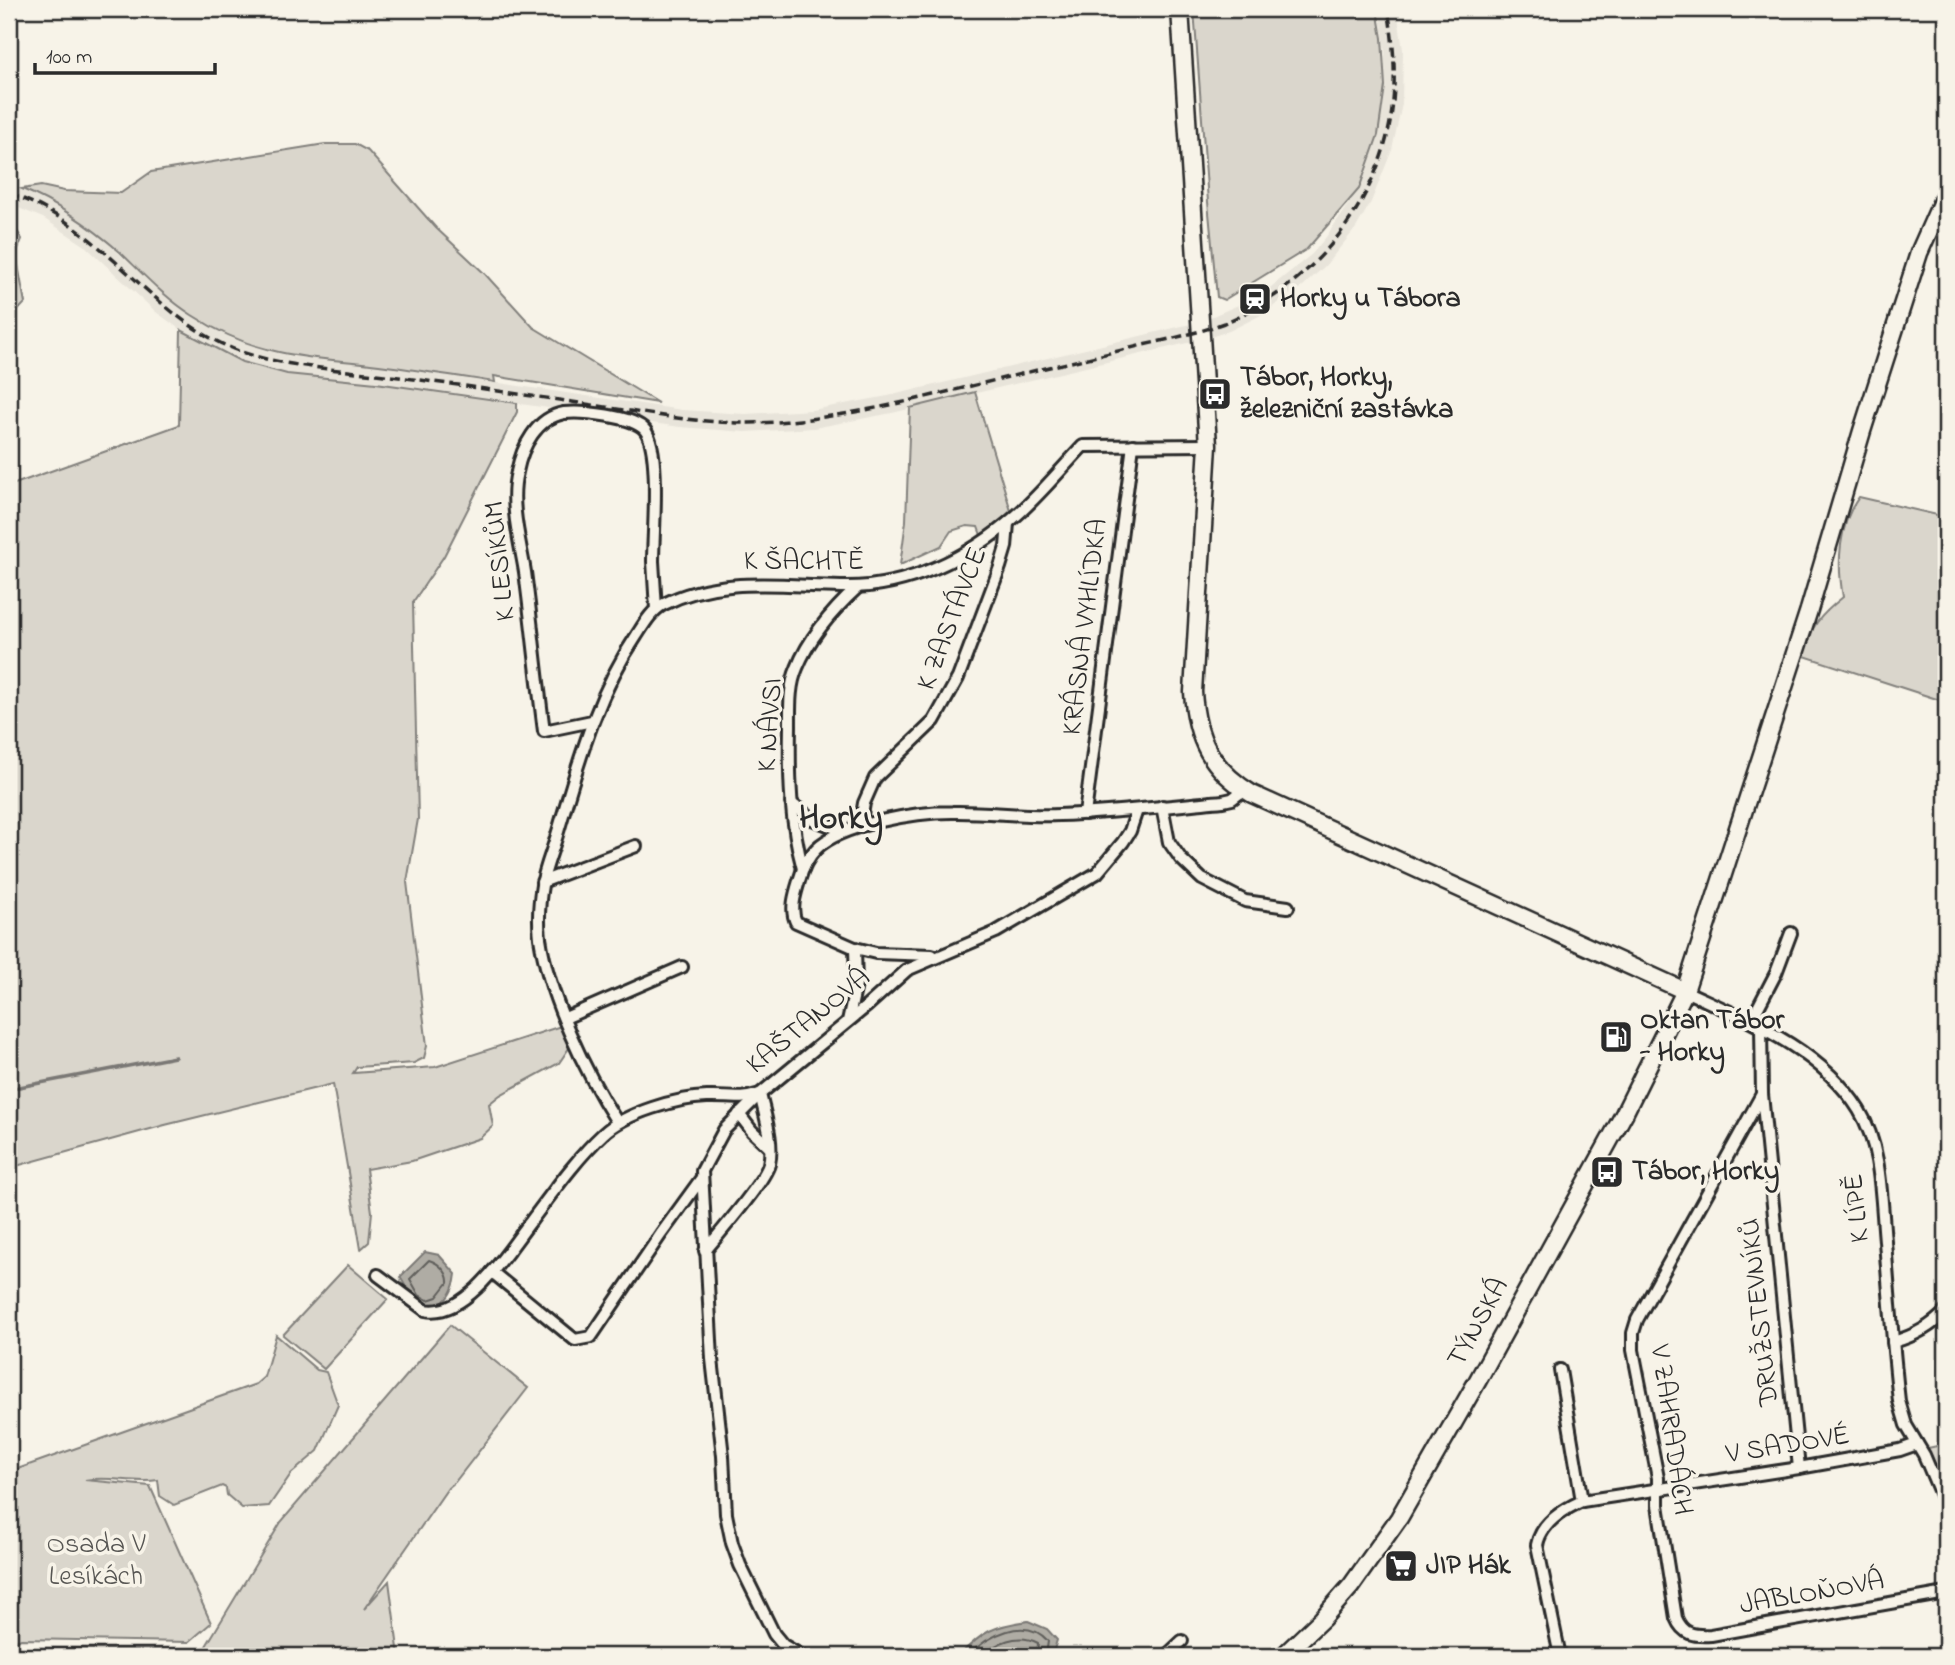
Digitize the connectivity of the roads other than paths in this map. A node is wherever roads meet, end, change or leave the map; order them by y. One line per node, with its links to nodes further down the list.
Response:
1 (1180, 9): 4 (main road)
2 (1946, 192): 24 (main road, TÝNSKÁ)
3 (1133, 445): 4 (street, K ŠACHTĚ); 5 (street, K ŠACHTĚ); 13 (street, KRÁSNÁ VYHLÍDKA)
4 (1208, 445): 9 (main road)
5 (1008, 523): 6 (street, K ŠACHTĚ); 14 (street, K ZASTÁVCE)
6 (858, 587): 7 (street, K ŠACHTĚ); 10 (street, K NÁVSI)
7 (656, 609): 8 (street); 8 (street, K LESÍKŮM)
8 (592, 721): 18 (street)
9 (1245, 789): 11 (street, K NÁVSI); 24 (main road)
10 (792, 803): 15 (street, K NÁVSI); 17 (street, K NÁVSI)
11 (1162, 806): 12 (street, K NÁVSI); 19 (street)
12 (1138, 810): 13 (street, K NÁVSI); 22 (street, KAŠTANOVÁ)
13 (1085, 814): 14 (street, K NÁVSI)
14 (860, 827): 15 (street, K NÁVSI)
15 (844, 831): 17 (street, K NÁVSI)
16 (636, 846): 18 (street)
17 (803, 869): 21 (street, K NÁVSI)
18 (542, 882): 25 (street)
19 (1288, 907)
20 (1791, 933): 27 (street)
21 (855, 948): 22 (street, K NÁVSI); 26 (street)
22 (939, 955): 26 (street, KAŠTANOVÁ)
23 (682, 967): 25 (street)
24 (1685, 991): 27 (street, K LÍPĚ); 50 (main road, TÝNSKÁ)
25 (565, 1018): 31 (street)
26 (848, 1021): 28 (street, KAŠTANOVÁ)
27 (1756, 1024): 29 (street, DRUŽSTEVNÍKŮ); 38 (street, K LÍPĚ)
28 (760, 1094): 30 (street); 31 (street, KAŠTANOVÁ); 32 (street)
29 (1762, 1094): 41 (street, DRUŽSTEVNÍKŮ); 42 (street, V ZAHRADÁCH)
30 (739, 1114): 32 (street); 33 (street)
31 (617, 1122): 35 (street, KAŠTANOVÁ)
32 (770, 1148): 34 (street)
33 (701, 1179): 34 (street); 35 (street)
34 (705, 1252): 48 (street)
35 (492, 1272): 36 (street, KAŠTANOVÁ)
36 (378, 1275)
37 (1946, 1311): 38 (street)
38 (1894, 1342): 40 (street, K LÍPĚ)
39 (1560, 1370): 43 (street)
40 (1917, 1444): 41 (street, V SADOVÉ); 44 (street, K LÍPĚ)
41 (1799, 1468): 42 (street, V SADOVÉ)
42 (1658, 1489): 43 (street, V SADOVÉ); 46 (street, V ZAHRADÁCH)
43 (1582, 1501): 51 (street)
44 (1946, 1507)
45 (1946, 1593): 46 (street, JABLOŇOVÁ)
46 (1686, 1633)
47 (1182, 1641): 49 (street)
48 (802, 1656)
49 (1166, 1656)
50 (1283, 1656)
51 (1560, 1656)

